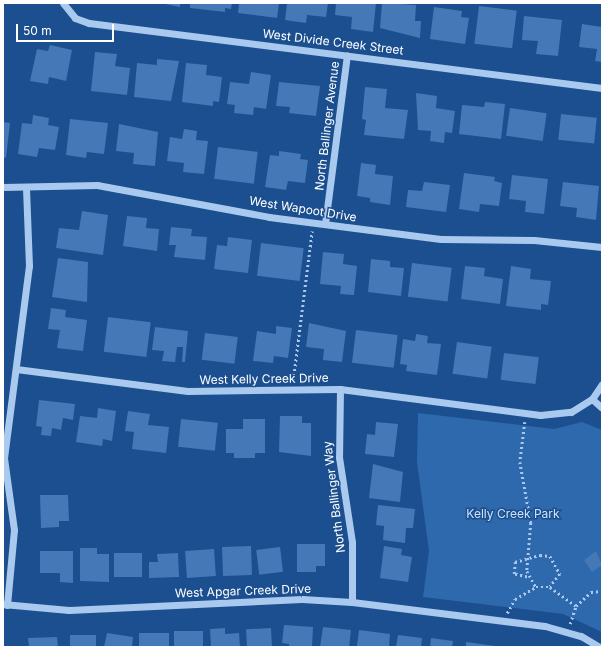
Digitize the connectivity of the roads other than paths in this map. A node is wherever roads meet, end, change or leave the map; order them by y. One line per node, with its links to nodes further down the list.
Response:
1 (64, 6): 2 (street, West Divide Creek Street)
2 (347, 55): 3 (street, West Divide Creek Street); 6 (street, North Ballinger Avenue)
3 (602, 88)
4 (3, 188): 5 (street, West Wapoot Drive)
5 (26, 188): 6 (street, West Wapoot Drive); 8 (street)
6 (325, 224): 7 (street, West Wapoot Drive)
7 (602, 247)
8 (16, 369): 10 (street, West Kelly Creek Drive); 14 (street)
9 (602, 384): 11 (street)
10 (340, 390): 11 (street, West Kelly Creek Drive); 13 (street, North Ballinger Way)
11 (592, 399): 12 (street)
12 (602, 408)
13 (352, 602): 14 (street, West Apgar Creek Drive); 15 (street, West Apgar Creek Drive)
14 (5, 605)
15 (599, 647)

